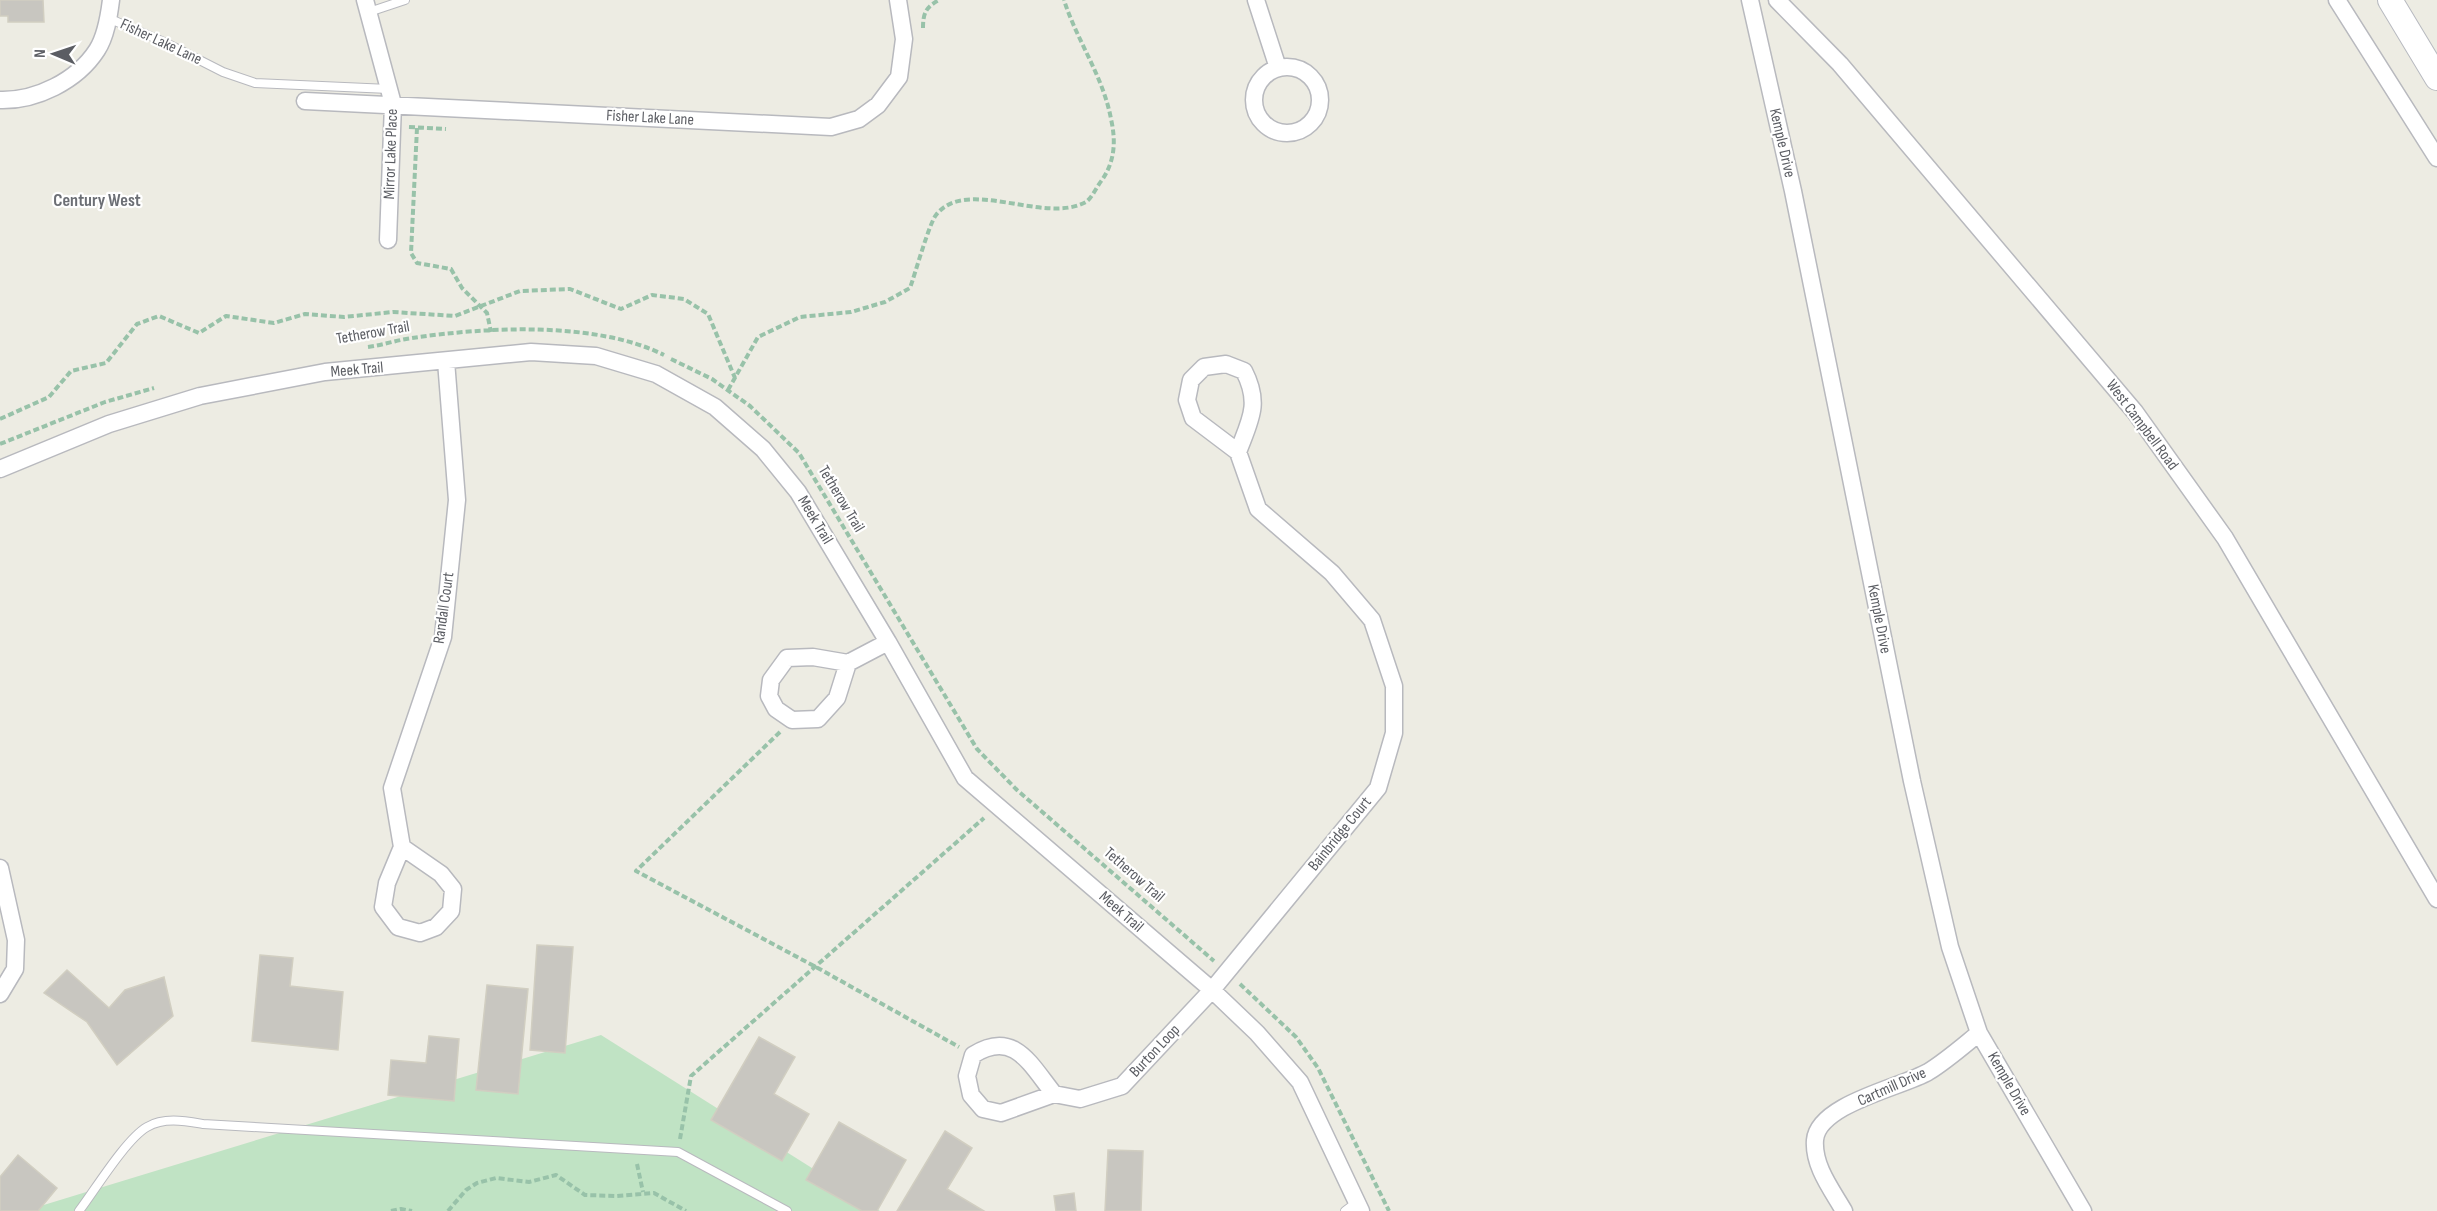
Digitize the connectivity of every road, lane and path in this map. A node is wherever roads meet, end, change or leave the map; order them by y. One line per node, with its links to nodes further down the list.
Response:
1 (111, 0): 11 (street)
2 (405, 0): 10 (lane)
3 (898, 0): 14 (street, Fisher Lake Lane)
4 (1064, 0): 24 (path)
5 (1256, 0): 12 (street)
6 (1750, 0): 42 (street, Kemple Drive)
7 (1778, 0): 37 (street, West Campbell Road)
8 (2337, 0): 18 (street)
9 (2390, 0): 13 (main road)
10 (367, 6): 14 (street, Mirror Lake Place)
11 (108, 18): 14 (lane, Fisher Lake Lane); 15 (street)
12 (1278, 68)
13 (2437, 78)
14 (391, 97): 16 (street, Fisher Lake Lane); 19 (street, Mirror Lake Place)
15 (0, 100)
16 (304, 101)
17 (417, 128): 20 (path)
18 (2437, 158)
19 (388, 240)
20 (481, 307): 21 (path); 24 (path); 27 (path)
21 (491, 332): 22 (path, Tetherow Trail); 26 (path, Tetherow Trail)
22 (360, 348)
23 (446, 361): 30 (street, Meek Trail); 31 (street, Meek Trail); 35 (street, Randall Court)
24 (735, 378): 26 (path)
25 (160, 387): 28 (path)
26 (728, 390): 39 (path, Tetherow Trail)
27 (0, 419)
28 (0, 444)
29 (1238, 452): 29 (street); 39 (street, Bainbridge Court)
30 (0, 469)
31 (888, 642): 32 (street); 34 (street, Meek Trail)
32 (848, 663): 33 (street); 33 (street)
33 (792, 720): 38 (path)
34 (997, 806): 38 (path); 40 (street, Meek Trail)
35 (402, 847): 35 (street)
36 (0, 868): 41 (street)
37 (2437, 899)
38 (816, 967): 43 (path); 46 (path)
39 (1227, 972): 40 (street, Bainbridge Court); 55 (path, Tetherow Trail)
40 (1212, 990): 44 (street, Burton Loop); 48 (street, Meek Trail)
41 (0, 994)
42 (1980, 1033): 56 (street, Cartmill Drive); 57 (street, Kemple Drive)
43 (972, 1055): 44 (street); 44 (street, Burton Loop)
44 (1054, 1094)
45 (634, 1149): 46 (lane); 47 (path); 49 (lane)
46 (678, 1152): 54 (lane)
47 (643, 1192): 52 (path); 53 (path)
48 (1354, 1208)
49 (79, 1211)
50 (391, 1211): 51 (path)
51 (412, 1211)
52 (448, 1211)
53 (686, 1211)
54 (787, 1211)
55 (1389, 1211)
56 (1844, 1211)
57 (2083, 1211)

